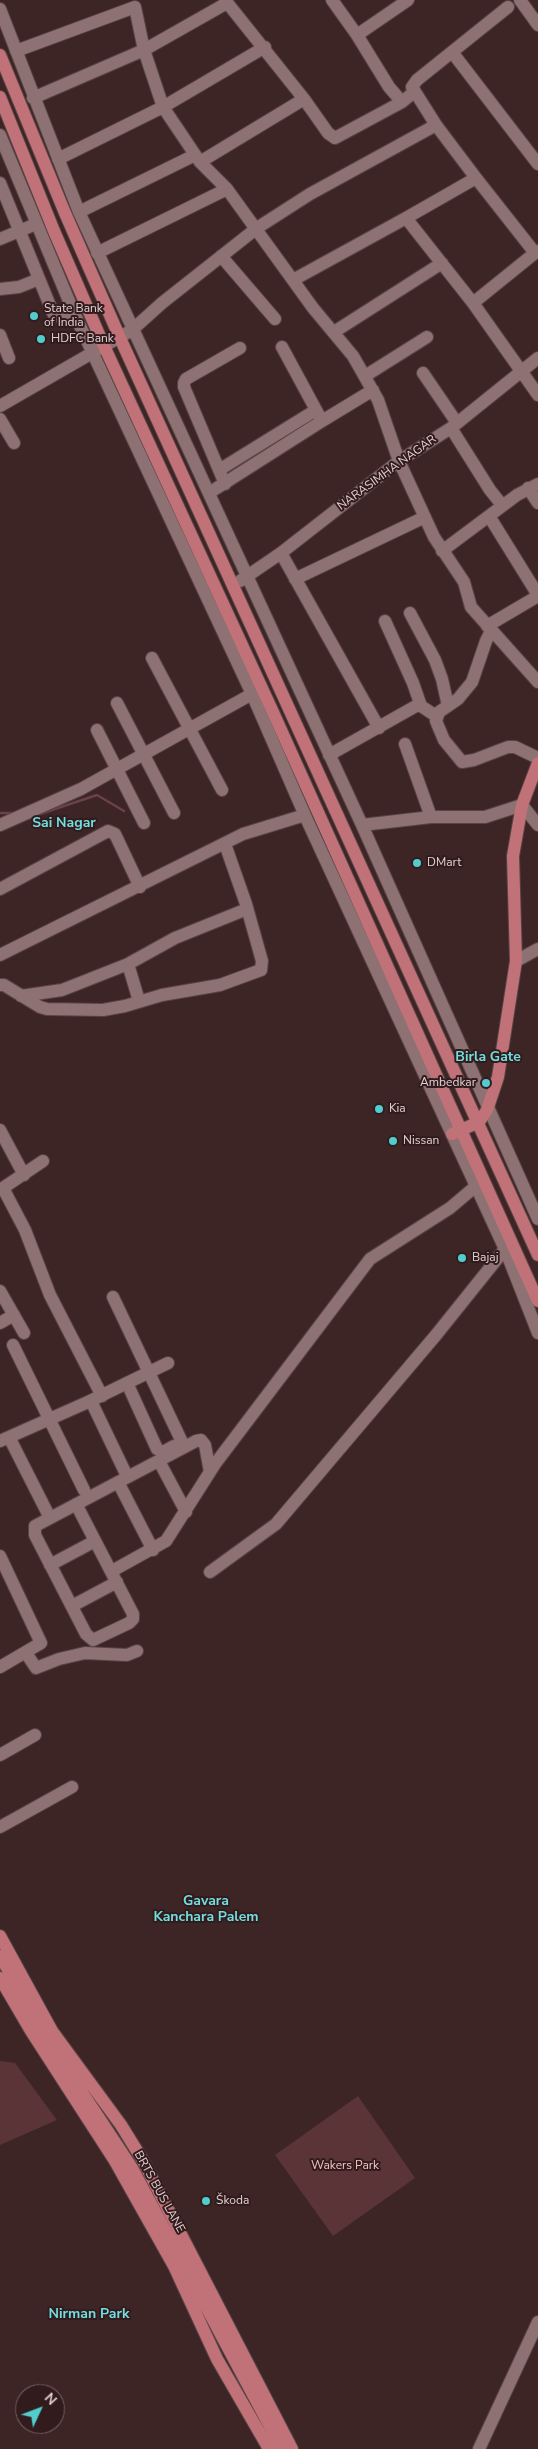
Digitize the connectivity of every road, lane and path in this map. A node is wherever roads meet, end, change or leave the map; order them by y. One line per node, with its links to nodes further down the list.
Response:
1 (332, 0): 9 (street)
2 (408, 0): 9 (street)
3 (520, 0): 8 (street)
4 (226, 2): 10 (street); 11 (street)
5 (509, 2): 13 (street)
6 (139, 4): 11 (street); 12 (street)
7 (0, 8): 12 (street)
8 (538, 26)
9 (357, 35): 19 (street)
10 (264, 47): 18 (street); 20 (street)
11 (144, 50): 17 (street); 20 (street)
12 (16, 51): 17 (street)
13 (452, 52): 15 (street); 25 (street)
14 (0, 55): 49 (main road)
15 (414, 92): 19 (street); 21 (street)
16 (0, 97): 50 (main road)
17 (33, 98): 24 (street)
18 (304, 99): 19 (street); 23 (street)
19 (402, 102)
20 (163, 107): 23 (street); 24 (street)
21 (436, 125): 26 (street); 32 (street)
22 (0, 135): 31 (street)
23 (198, 158): 28 (street); 29 (street)
24 (58, 159): 29 (street)
25 (538, 164)
26 (476, 178): 30 (street); 35 (street)
27 (0, 183): 33 (street)
28 (227, 189): 32 (street); 36 (street)
29 (79, 212): 36 (street)
30 (406, 218): 38 (street); 40 (street)
31 (36, 224): 33 (street); 43 (street)
32 (257, 228): 37 (street); 40 (street)
33 (19, 231): 34 (street); 39 (street)
34 (0, 238)
35 (537, 252): 42 (street)
36 (97, 253): 45 (street)
37 (222, 256): 44 (street); 45 (street)
38 (442, 263): 42 (street); 46 (street)
39 (39, 279): 41 (street); 43 (street)
40 (294, 280): 46 (street)
41 (0, 289)
42 (473, 303): 56 (street)
43 (74, 313): 53 (street)
44 (275, 319)
45 (132, 330): 49 (street); 70 (street)
46 (334, 332): 58 (street)
47 (0, 335): 54 (street)
48 (426, 337): 58 (street)
49 (120, 338): 50 (street); 79 (main road)
50 (104, 346): 53 (street); 123 (main road)
51 (282, 347): 62 (street)
52 (240, 348): 67 (street)
53 (92, 353): 61 (street); 86 (street)
54 (9, 358)
55 (538, 358): 56 (street, NARASIMHA NAGAR)
56 (521, 372): 60 (street); 64 (street, NARASIMHA NAGAR)
57 (423, 373): 64 (street)
58 (365, 376): 59 (street)
59 (373, 390): 62 (street); 66 (street)
60 (538, 395)
61 (0, 406)
62 (319, 416): 67 (street); 68 (street)
63 (0, 419): 65 (street)
64 (454, 425): 66 (street, NARASIMHA NAGAR); 72 (street)
65 (14, 443)
66 (400, 461): 74 (street); 76 (street, NARASIMHA NAGAR)
67 (219, 470): 68 (street)
68 (225, 484): 70 (street)
69 (533, 486): 71 (street); 72 (street)
70 (209, 493): 77 (street)
71 (538, 503)
72 (502, 506): 73 (street)
73 (488, 516): 75 (street); 80 (street)
74 (425, 517): 75 (street); 78 (street)
75 (442, 551): 83 (street)
76 (281, 553): 77 (street, NARASIMHA NAGAR); 78 (street)
77 (246, 577): 79 (street, NARASIMHA NAGAR); 96 (street)
78 (296, 580): 92 (street)
79 (234, 586): 121 (main road)
80 (538, 596): 83 (street)
81 (410, 613): 89 (street)
82 (384, 621): 88 (street)
83 (489, 628): 85 (street); 89 (street)
84 (152, 658): 91 (street)
85 (538, 682)
86 (252, 694): 91 (street); 103 (street)
87 (117, 703): 95 (street)
88 (421, 706): 90 (street); 92 (street)
89 (448, 706): 90 (street)
90 (436, 716): 97 (street)
91 (189, 728): 95 (street); 100 (street)
92 (379, 728): 96 (street)
93 (97, 730): 99 (street)
94 (405, 744): 104 (street)
95 (143, 754): 99 (street); 102 (street)
96 (329, 755): 107 (street)
97 (538, 758)
98 (538, 762): 101 (main road)
99 (116, 769): 105 (street); 106 (street)
100 (222, 790)
101 (522, 805): 104 (street); 108 (street); 115 (main road)
102 (174, 812)
103 (305, 815): 109 (street); 123 (street)
104 (431, 817): 107 (street)
105 (144, 823)
106 (0, 825)
107 (362, 825): 120 (street)
108 (538, 825)
109 (225, 844): 110 (street); 112 (street)
110 (140, 887): 111 (street); 114 (street)
111 (0, 889)
112 (247, 909): 116 (street); 119 (street)
113 (538, 949): 115 (street)
114 (0, 955)
115 (516, 961): 120 (main road)
116 (128, 964): 118 (street); 119 (street)
117 (0, 986): 118 (street)
118 (21, 996): 119 (street)
119 (140, 1001)
120 (487, 1110): 121 (main road); 128 (street)
121 (478, 1122): 123 (main road); 130 (main road)
122 (0, 1130): 125 (street)
123 (457, 1132): 126 (street); 133 (main road)
124 (43, 1161): 125 (street)
125 (24, 1175): 127 (street)
126 (476, 1186): 129 (street); 148 (street)
127 (2, 1189): 142 (street)
128 (538, 1219)
129 (505, 1249): 137 (street); 158 (street)
130 (538, 1255)
131 (0, 1291): 134 (street)
132 (113, 1297): 140 (street)
133 (538, 1301)
134 (14, 1315): 135 (street); 136 (street)
135 (0, 1323)
136 (24, 1333)
137 (538, 1333)
138 (13, 1345): 143 (street)
139 (168, 1363): 140 (street)
140 (149, 1372): 141 (street); 146 (street)
141 (127, 1383): 142 (street); 146 (street)
142 (96, 1398): 143 (street); 149 (street)
143 (50, 1419): 145 (street); 150 (street)
144 (197, 1434): 146 (street)
145 (4, 1439): 152 (street)
146 (182, 1442)
147 (159, 1462): 148 (street); 149 (street); 153 (street)
148 (210, 1472): 153 (street)
149 (122, 1477): 151 (street); 155 (street)
150 (84, 1490)
151 (76, 1504): 154 (street); 157 (street)
152 (47, 1512)
153 (186, 1512): 155 (street)
154 (96, 1541): 157 (street); 159 (street)
155 (153, 1550): 159 (street)
156 (0, 1556): 162 (street)
157 (50, 1564): 160 (street)
158 (210, 1572)
159 (114, 1576): 160 (street); 160 (street)
160 (72, 1606)
161 (137, 1651): 162 (street)
162 (26, 1653): 163 (street)
163 (0, 1667)
164 (35, 1736): 165 (street)
165 (0, 1755)
166 (72, 1787): 167 (street)
167 (0, 1827)
168 (0, 1936): 174 (main road)
169 (0, 1956): 173 (main road, BRTS BUS LANE)
170 (0, 1978): 172 (main road)
171 (538, 2322): 175 (street)
172 (268, 2449)
173 (282, 2449)
174 (292, 2449)
175 (479, 2449)

